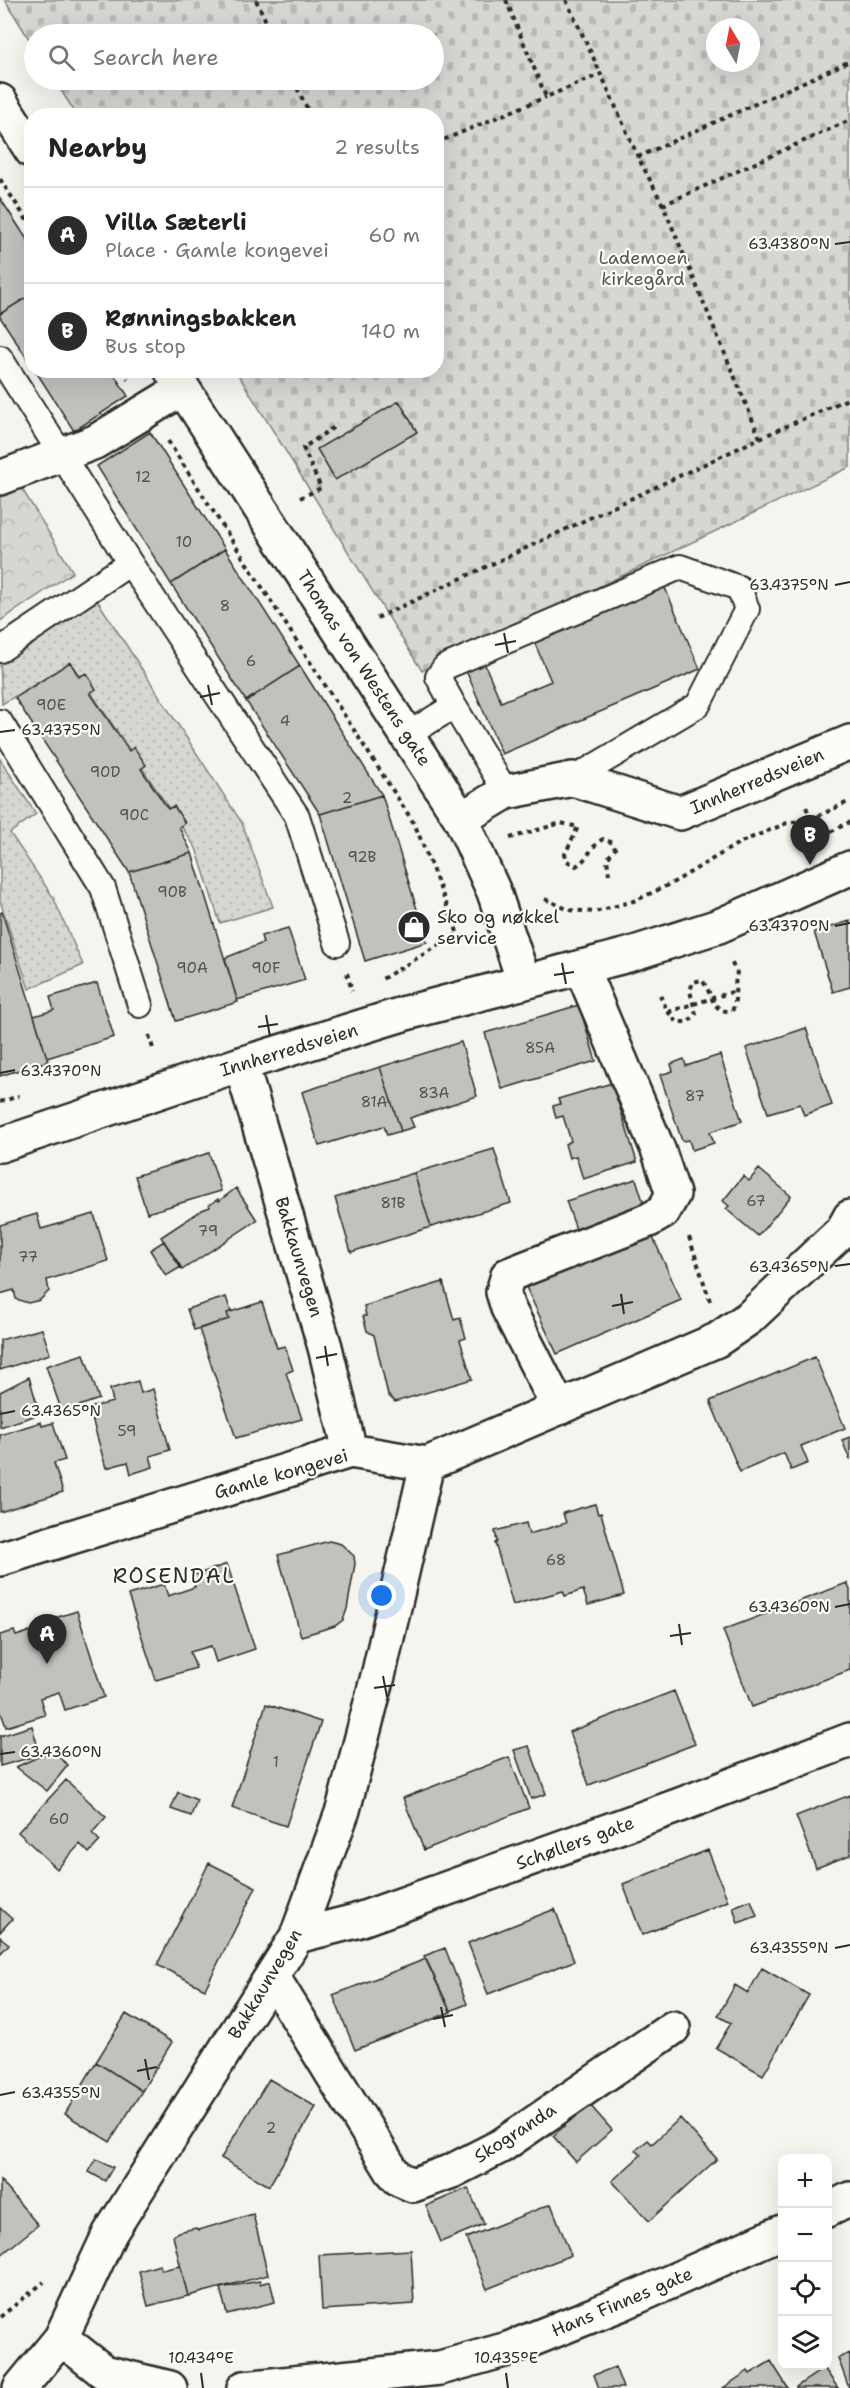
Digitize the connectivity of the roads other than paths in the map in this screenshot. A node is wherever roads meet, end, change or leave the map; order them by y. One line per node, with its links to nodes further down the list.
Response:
1 (0, 102): 2 (street)
2 (24, 139)
3 (0, 358): 5 (lane)
4 (177, 380): 5 (street); 11 (street, Thomas von Westens gate)
5 (61, 454): 6 (street); 7 (lane)
6 (0, 478)
7 (130, 563): 8 (lane); 17 (lane)
8 (0, 650)
9 (454, 706): 11 (lane); 13 (lane); 14 (lane)
10 (0, 722): 20 (lane)
11 (407, 735): 15 (street, Thomas von Westens gate)
12 (850, 742): 13 (street, Innherredsveien)
13 (573, 779): 14 (street, Innherredsveien)
14 (507, 792): 15 (street, Innherredsveien)
15 (461, 819): 19 (street, Thomas von Westens gate)
16 (850, 868): 18 (street, Innherredsveien)
17 (337, 943)
18 (581, 967): 19 (street, Innherredsveien); 24 (street)
19 (524, 982): 21 (street, Innherredsveien)
20 (140, 1005)
21 (241, 1064): 22 (street, Innherredsveien); 25 (street, Bakkaunvegen)
22 (0, 1145)
23 (850, 1217): 24 (street)
24 (559, 1408): 26 (street)
25 (350, 1451): 26 (street, Gamle kongevei); 27 (street, Gamle kongevei)
26 (427, 1464): 29 (street, Bakkaunvegen)
27 (0, 1558)
28 (850, 1740): 29 (street, Schøllers gate)
29 (297, 1936): 30 (street, Bakkaunvegen)
30 (272, 1976): 31 (street, Skogranda); 35 (street, Bakkaunvegen)
31 (674, 2028)
32 (850, 2199): 33 (street)
33 (832, 2208)
34 (778, 2234): 38 (street, Hans Finnes gate)
35 (62, 2338): 36 (street, Bakkaunvegen); 37 (street)
36 (20, 2388)
37 (171, 2388)
38 (244, 2388)

